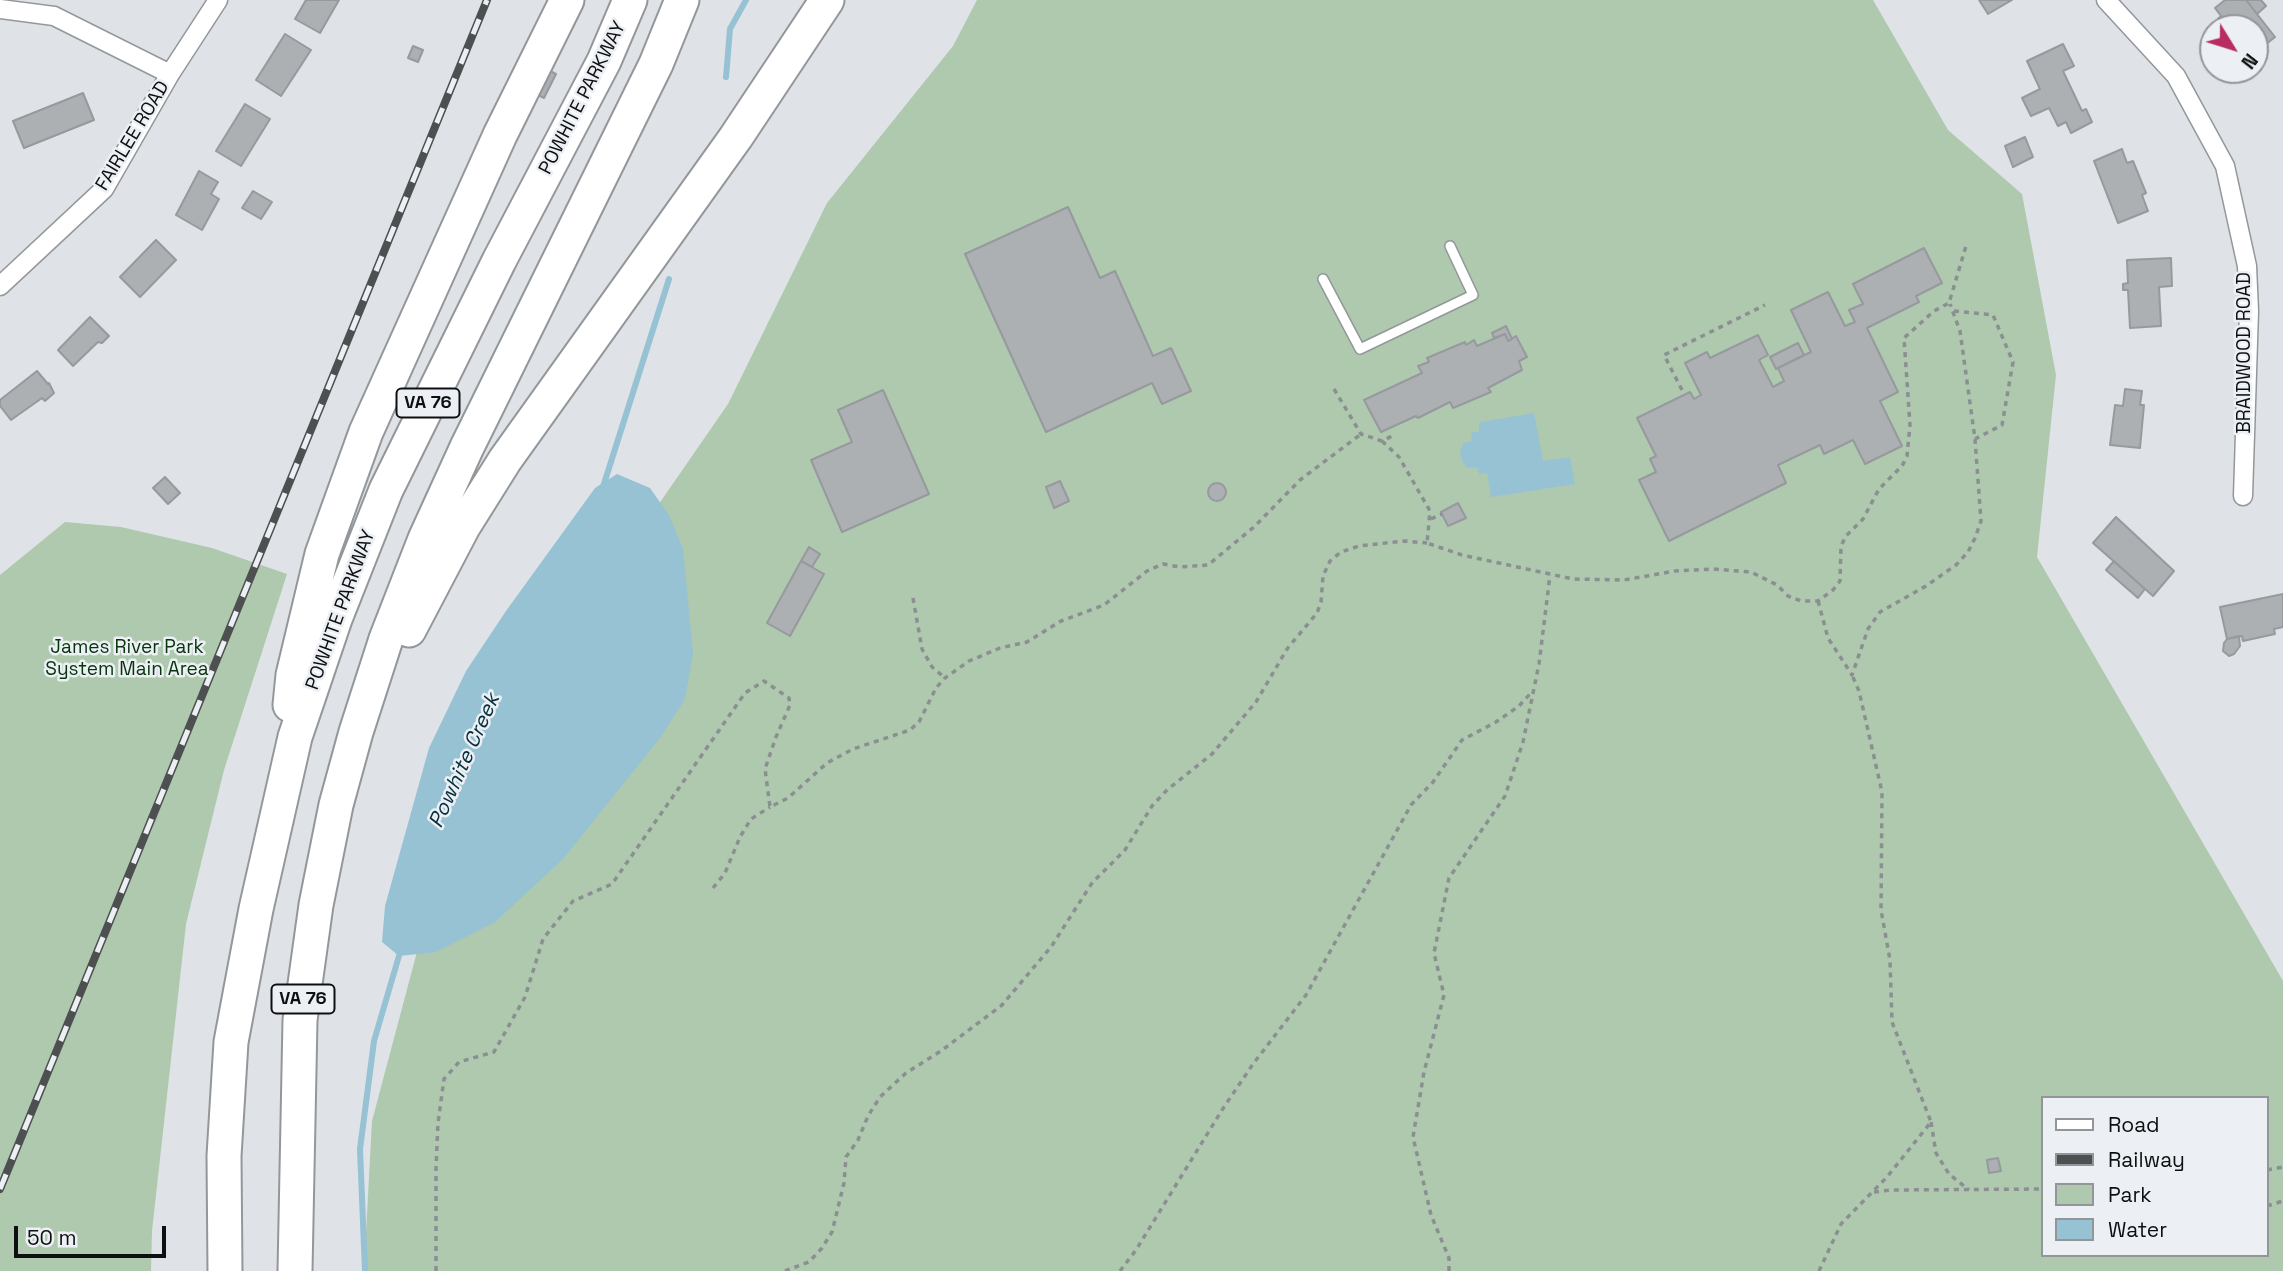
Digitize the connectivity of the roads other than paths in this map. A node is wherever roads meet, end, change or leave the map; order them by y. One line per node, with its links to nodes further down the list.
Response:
1 (218, 0): 8 (street, FAIRLEE ROAD)
2 (567, 0): 14 (highway)
3 (682, 0): 13 (highway, VA 76)
4 (827, 0): 13 (highway)
5 (2106, 0): 12 (street, BRAIDWOOD ROAD)
6 (0, 9): 8 (street)
7 (625, 9): 14 (highway, POWHITE PARKWAY / VA 76)
8 (170, 74): 11 (street, FAIRLEE ROAD)
9 (1450, 246): 10 (lane)
10 (1322, 279)
11 (0, 286)
12 (2242, 496)
13 (356, 732): 16 (highway, VA 76)
14 (280, 796): 15 (highway, POWHITE PARKWAY / VA 76)
15 (225, 1271)
16 (295, 1271)

